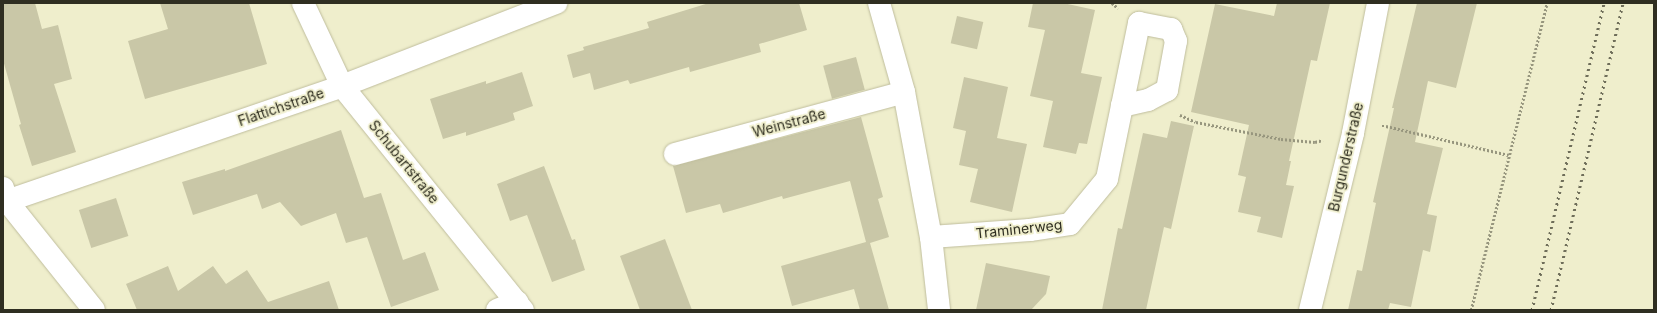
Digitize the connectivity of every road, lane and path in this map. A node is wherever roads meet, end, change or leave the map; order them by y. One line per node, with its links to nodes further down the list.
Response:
1 (303, 3): 6 (street, Schubartstraße)
2 (556, 3): 6 (street, Flattichstraße)
3 (879, 3): 7 (street)
4 (1378, 3): 20 (street, Burgunderstraße)
5 (1547, 3): 13 (path)
6 (342, 86): 14 (street, Flattichstraße); 16 (street, Schubartstraße)
7 (904, 92): 12 (street, Weinstraße); 15 (street)
8 (1122, 106): 15 (street, Traminerweg)
9 (1196, 122): 11 (path)
10 (1386, 126): 13 (path)
11 (1315, 142)
12 (675, 154)
13 (1509, 155): 21 (path)
14 (4, 197): 17 (street)
15 (931, 236): 19 (street)
16 (520, 306): 18 (street)
17 (94, 310)
18 (497, 310)
19 (939, 310)
20 (1310, 310)
21 (1471, 310)

